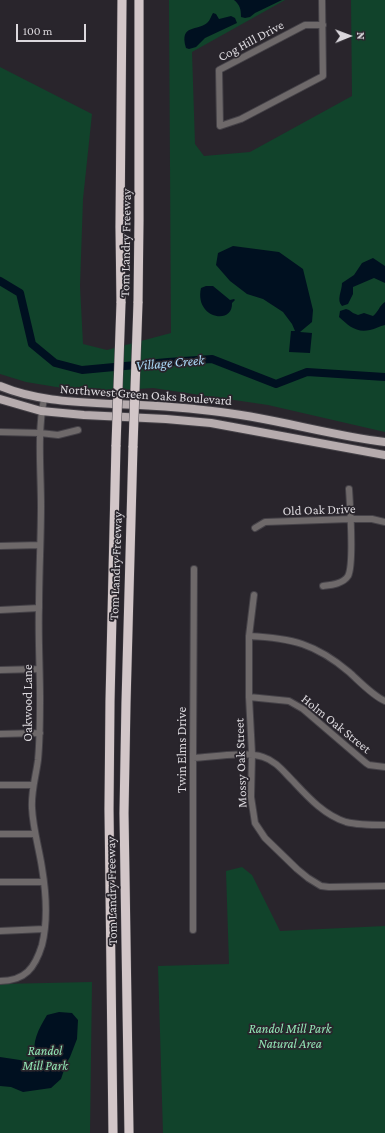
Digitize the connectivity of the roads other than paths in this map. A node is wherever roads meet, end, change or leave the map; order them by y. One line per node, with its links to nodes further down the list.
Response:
1 (122, 0): 47 (highway, Tom Landry Freeway, bridge)
2 (139, 0): 48 (highway, Tom Landry Freeway, bridge)
3 (322, 0): 4 (street)
4 (323, 25): 4 (street, Cog Hill Drive)
5 (0, 386): 7 (main road, Northwest Green Oaks Boulevard)
6 (0, 399): 8 (main road, Northwest Green Oaks Boulevard)
7 (44, 399): 8 (street, Oakwood Lane); 12 (main road, Northwest Green Oaks Boulevard)
8 (41, 411): 11 (street, Oakwood Lane); 13 (main road, Northwest Green Oaks Boulevard)
9 (78, 430): 11 (street)
10 (0, 432): 11 (street)
11 (40, 433): 18 (street, Oakwood Lane)
12 (385, 442)
13 (385, 455)
14 (349, 489): 15 (street)
15 (350, 519): 16 (street, Old Oak Drive); 17 (street, Old Oak Drive); 21 (street)
16 (385, 522)
17 (255, 528)
18 (40, 545): 19 (street); 23 (street, Oakwood Lane)
19 (0, 546)
20 (194, 569): 33 (street, Twin Elms Drive)
21 (323, 586)
22 (254, 595): 25 (street, Mossy Oak Street)
23 (39, 608): 24 (street); 26 (street, Oakwood Lane)
24 (0, 610)
25 (249, 636): 28 (street, Mossy Oak Street); 29 (street)
26 (39, 669): 27 (street); 30 (street, Oakwood Lane)
27 (0, 670)
28 (249, 697): 32 (street, Mossy Oak Street); 34 (street, Holm Oak Street)
29 (385, 701)
30 (40, 733): 31 (street); 36 (street, Oakwood Lane)
31 (0, 734)
32 (252, 754): 33 (street); 37 (street); 42 (street, Mossy Oak Street)
33 (193, 758): 45 (street, Twin Elms Drive)
34 (385, 767)
35 (0, 785): 36 (street)
36 (33, 785): 39 (street, Oakwood Lane)
37 (385, 825)
38 (0, 834): 39 (street)
39 (35, 834): 41 (street, Oakwood Lane)
40 (0, 882): 41 (street)
41 (44, 882): 43 (street, Oakwood Lane)
42 (385, 886)
43 (44, 929): 44 (street); 46 (street, Oakwood Lane)
44 (0, 930)
45 (193, 930)
46 (0, 981)
47 (113, 1133)
48 (129, 1133)

